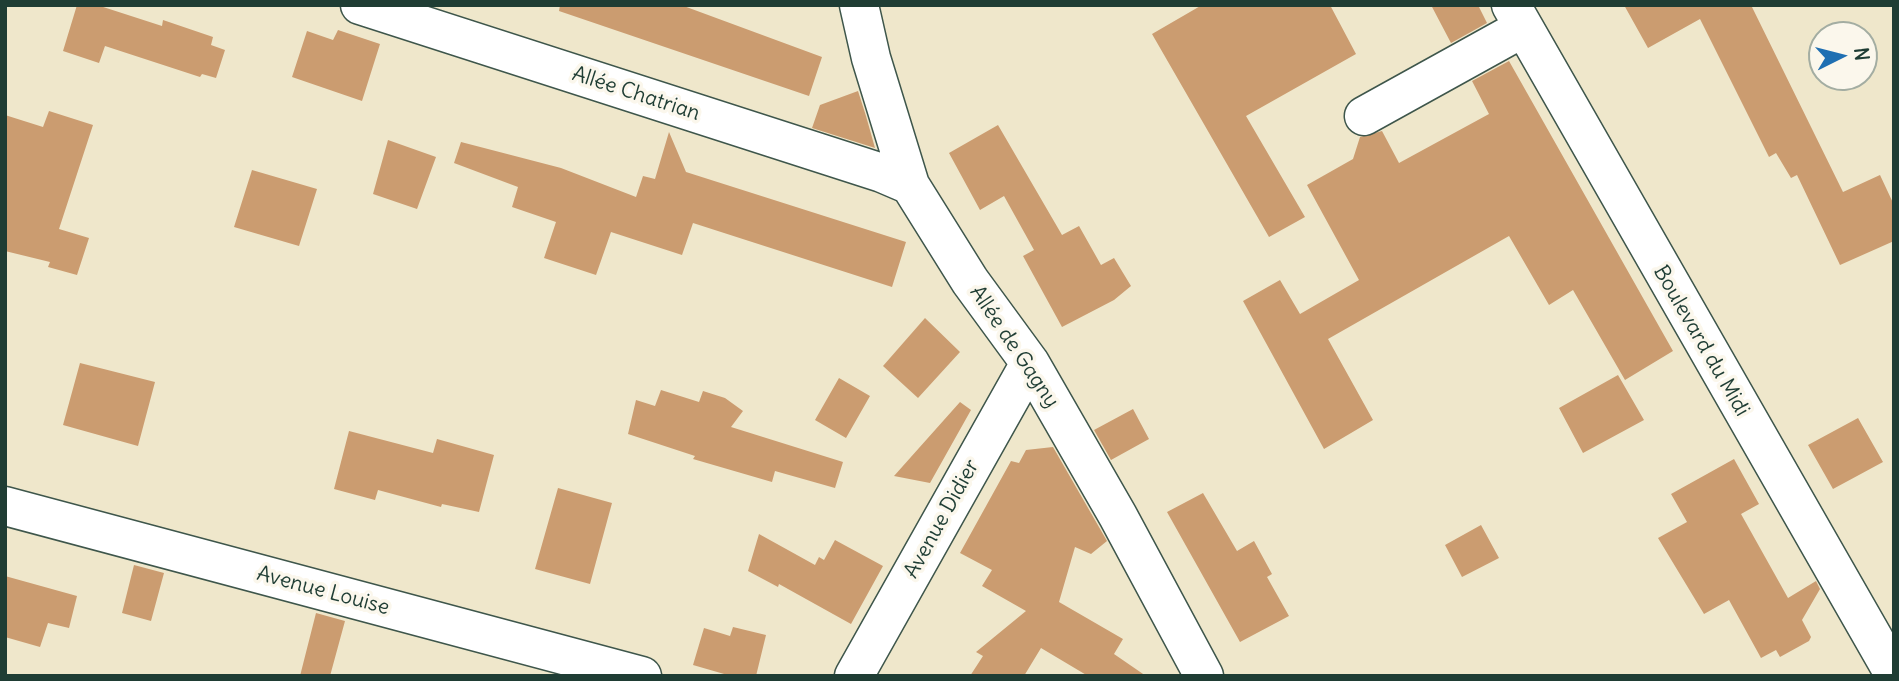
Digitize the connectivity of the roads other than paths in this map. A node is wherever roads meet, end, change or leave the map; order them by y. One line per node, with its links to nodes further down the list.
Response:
1 (360, 5): 5 (street, Allée Chatrian)
2 (859, 5): 5 (street, Allée de Gagny)
3 (1517, 16): 4 (street); 8 (street, Boulevard du Midi)
4 (1364, 116)
5 (910, 185): 6 (street, Allée de Gagny)
6 (1030, 363): 10 (street, Avenue Didier); 11 (street, Allée de Gagny)
7 (5, 506): 9 (street, Avenue Louise)
8 (1894, 674)
9 (642, 676)
10 (854, 676)
11 (1204, 676)

